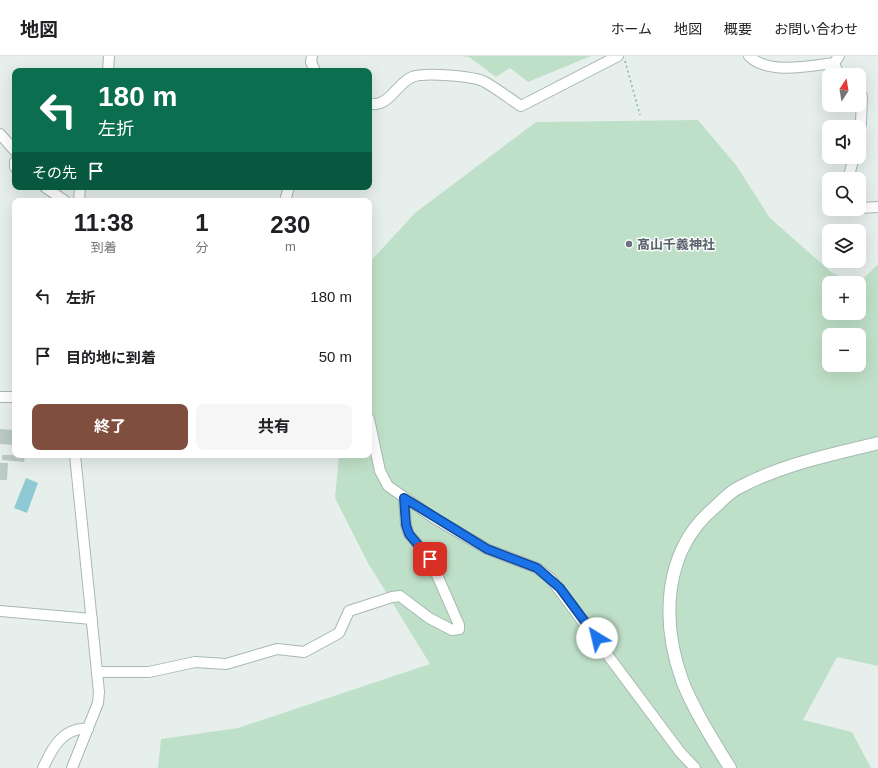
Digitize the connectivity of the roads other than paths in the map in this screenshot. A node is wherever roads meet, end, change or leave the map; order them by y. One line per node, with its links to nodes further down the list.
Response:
1 (109, 56): 6 (street)
2 (312, 56): 7 (street)
3 (618, 56): 8 (street)
4 (749, 56): 5 (street)
5 (836, 60)
6 (108, 68)
7 (314, 68)
8 (372, 104)
9 (0, 134): 10 (street)
10 (12, 147)
11 (49, 190): 12 (street)
12 (61, 198)
13 (878, 207): 14 (street)
14 (866, 208)
15 (0, 397): 16 (street)
16 (12, 397)
17 (372, 433): 20 (street)
18 (878, 443): 28 (street)
19 (75, 458): 22 (street)
20 (404, 498): 23 (street); 27 (street)
21 (0, 611): 22 (street)
22 (92, 619): 23 (street)
23 (98, 672): 24 (street)
24 (88, 729): 25 (street); 26 (street)
25 (43, 768)
26 (72, 768)
27 (695, 768)
28 (730, 768)

